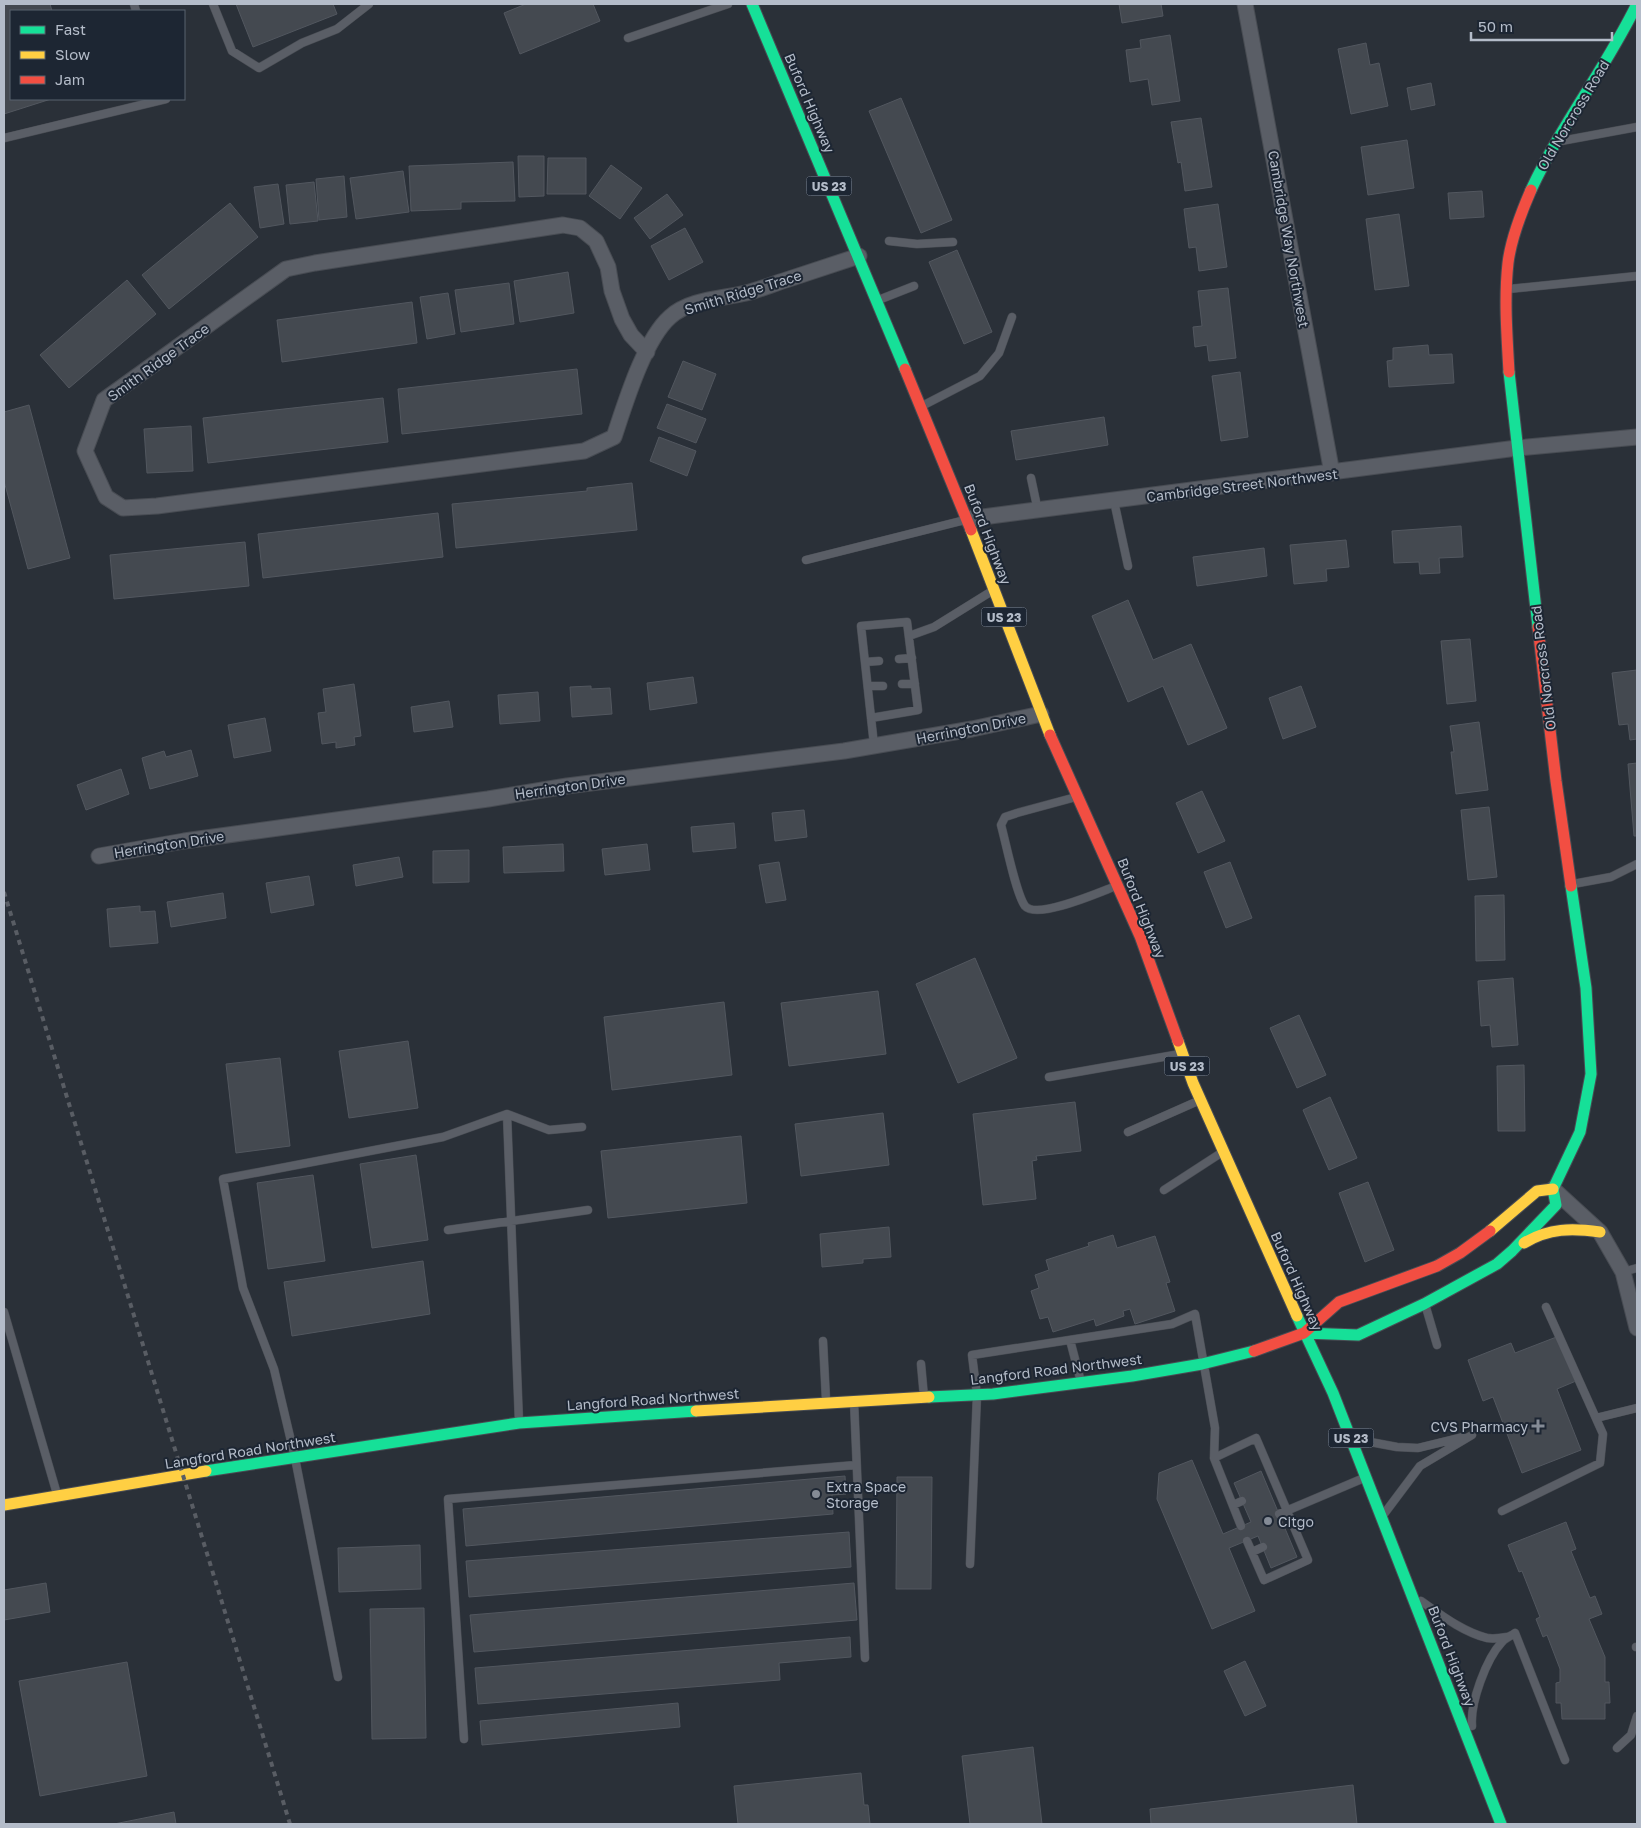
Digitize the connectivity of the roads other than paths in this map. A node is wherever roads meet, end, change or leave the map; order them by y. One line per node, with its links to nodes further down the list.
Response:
1 (213, 4): 2 (lane)
2 (369, 4)
3 (728, 4): 7 (lane)
4 (752, 4): 14 (street, Buford Highway / US 23)
5 (1245, 4): 24 (street, Cambridge Way Northwest)
6 (1636, 4): 11 (street, Old Norcross Road)
7 (628, 38)
8 (162, 100): 10 (lane)
9 (1637, 126): 11 (lane)
10 (4, 138)
11 (1555, 142): 17 (street, Old Norcross Road)
12 (889, 241): 13 (lane)
13 (953, 242)
14 (859, 256): 18 (street, Buford Highway / US 23); 20 (street, Smith Ridge Trace)
15 (1637, 276): 17 (lane)
16 (914, 286): 18 (lane)
17 (1507, 289): 23 (street, Old Norcross Road)
18 (877, 301): 21 (street, Buford Highway / US 23)
19 (1012, 317): 21 (lane)
20 (647, 352): 20 (street, Smith Ridge Trace)
21 (921, 407): 28 (street, Buford Highway / US 23)
22 (1637, 437): 23 (street, Cambridge Street Northwest)
23 (1517, 448): 24 (street, Cambridge Street Northwest); 47 (street, Old Norcross Road)
24 (1332, 473): 26 (street, Cambridge Street Northwest)
25 (1031, 478): 27 (lane)
26 (1114, 501): 27 (street, Cambridge Street Northwest); 30 (lane)
27 (1038, 510): 28 (street, Cambridge Street Northwest)
28 (967, 520): 29 (lane); 31 (street, Buford Highway / US 23)
29 (806, 560)
30 (1128, 566)
31 (993, 590): 32 (lane); 41 (street, Buford Highway / US 23)
32 (909, 636): 33 (lane); 36 (lane)
33 (912, 658): 34 (lane); 38 (lane)
34 (899, 659)
35 (880, 661): 36 (lane)
36 (865, 662): 39 (lane)
37 (902, 684): 38 (lane)
38 (915, 684): 42 (lane)
39 (868, 686): 40 (lane); 42 (lane)
40 (883, 686)
41 (1041, 714): 43 (street, Herrington Drive); 44 (street, Buford Highway / US 23)
42 (871, 718): 43 (lane)
43 (874, 746): 45 (street, Herrington Drive)
44 (1078, 796): 48 (street, Buford Highway / US 23); 48 (lane)
45 (99, 856)
46 (1637, 864): 47 (lane)
47 (1571, 884): 56 (street, Old Norcross Road)
48 (1118, 886): 49 (street, Buford Highway / US 23)
49 (1182, 1053): 50 (lane); 51 (street, Buford Highway / US 23)
50 (1049, 1077)
51 (1200, 1100): 54 (lane); 55 (street, Buford Highway / US 23)
52 (507, 1114): 53 (lane); 59 (lane); 83 (lane)
53 (582, 1127)
54 (1128, 1132)
55 (1222, 1151): 57 (lane); 68 (street, Buford Highway / US 23)
56 (1553, 1189): 61 (street); 62 (street, Langford Road Northwest); 68 (street, Langford Road Northwest)
57 (1164, 1190)
58 (588, 1210): 59 (lane)
59 (511, 1222): 60 (lane); 81 (lane)
60 (448, 1230)
61 (1600, 1232): 62 (street); 63 (street)
62 (1512, 1251): 64 (street, Langford Road Northwest)
63 (1630, 1270): 67 (street)
64 (1424, 1304): 68 (street, Langford Road Northwest); 71 (lane)
65 (1546, 1307): 80 (lane)
66 (4, 1312): 87 (lane)
67 (1637, 1328)
68 (1304, 1333): 73 (street, Langford Road Northwest); 82 (street, Buford Highway / US 23)
69 (1070, 1340): 73 (lane); 74 (lane); 75 (lane)
70 (823, 1341): 78 (lane)
71 (1437, 1345)
72 (920, 1364): 76 (lane)
73 (1202, 1364): 74 (street, Langford Road Northwest); 84 (lane)
74 (1081, 1382): 75 (street, Langford Road Northwest)
75 (977, 1395): 76 (street, Langford Road Northwest); 98 (lane)
76 (924, 1398): 77 (street, Langford Road Northwest)
77 (854, 1401): 78 (street, Langford Road Northwest); 85 (lane)
78 (826, 1402): 81 (street, Langford Road Northwest)
79 (1637, 1408): 80 (lane)
80 (1596, 1418): 91 (lane)
81 (519, 1423): 83 (street, Langford Road Northwest)
82 (1351, 1438): 86 (street, Buford Highway / US 23); 93 (lane)
83 (295, 1458): 87 (street, Langford Road Northwest); 102 (lane)
84 (1214, 1458): 90 (lane); 92 (lane)
85 (856, 1465): 101 (lane); 104 (lane)
86 (1366, 1477): 92 (lane); 93 (street, Buford Highway / US 23)
87 (57, 1496): 89 (street, Langford Road Northwest)
88 (1242, 1501): 90 (lane)
89 (4, 1505)
90 (1233, 1505): 94 (lane)
91 (1502, 1511)
92 (1283, 1512): 97 (lane)
93 (1382, 1518): 99 (street, Buford Highway / US 23)
94 (1241, 1526)
95 (1247, 1541): 97 (lane)
96 (1263, 1547): 97 (lane)
97 (1252, 1552)
98 (970, 1564)
99 (1411, 1594): 100 (lane); 106 (street, Buford Highway / US 23)
100 (1507, 1638): 106 (lane); 107 (lane)
101 (865, 1658)
102 (338, 1677)
103 (1637, 1716): 105 (lane)
104 (464, 1739)
105 (1618, 1748)
106 (1474, 1755): 108 (street, Buford Highway / US 23)
107 (1565, 1760)
108 (1501, 1824)

